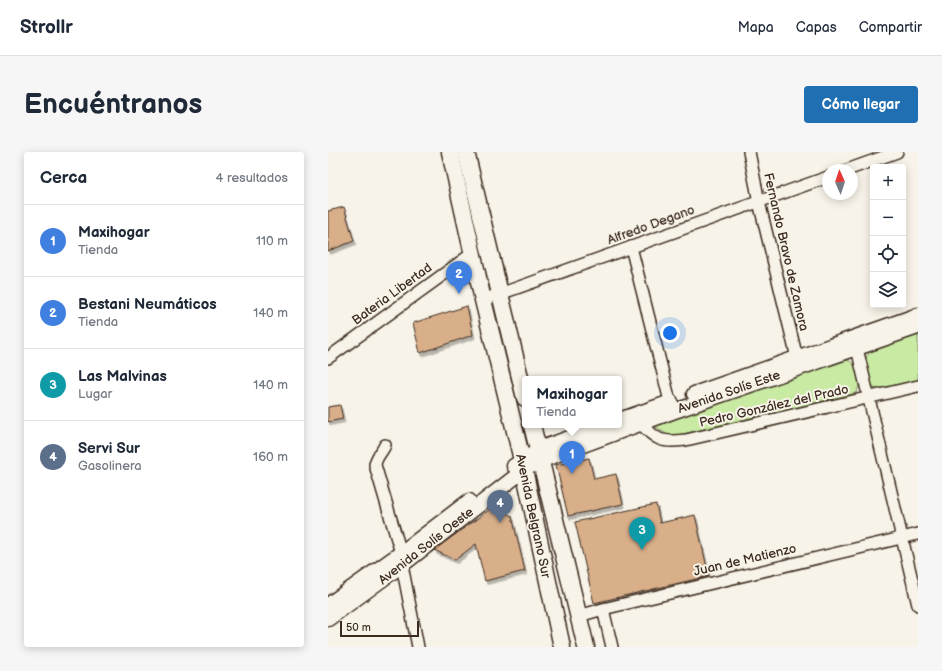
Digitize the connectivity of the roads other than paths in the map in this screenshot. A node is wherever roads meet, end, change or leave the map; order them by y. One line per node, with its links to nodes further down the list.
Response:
1 (450, 152): 9 (highway, Avenida Belgrano Sur)
2 (466, 152): 10 (highway)
3 (749, 152): 7 (street, Fernando Bravo de Zamora)
4 (898, 152): 5 (street)
5 (858, 166)
6 (822, 179): 7 (street, Alfredo Degano)
7 (759, 202): 8 (street, Alfredo Degano); 16 (street, Fernando Bravo de Zamora)
8 (631, 247): 10 (street, Alfredo Degano); 20 (street)
9 (473, 254): 11 (highway, Avenida Belgrano Sur); 15 (street, Bateria Libertad)
10 (500, 295): 11 (street, Alfredo Degano); 17 (highway)
11 (484, 300): 27 (highway, Avenida Belgrano Sur)
12 (918, 315): 14 (main road, Avenida Solís Este)
13 (918, 327): 14 (main road, Avenida Solís Este)
14 (856, 343): 16 (main road, Avenida Solís Este); 19 (street); 20 (main road, Avenida Solís Este)
15 (328, 358)
16 (797, 358): 20 (main road, Avenida Solís Este)
17 (522, 386)
18 (918, 386): 19 (street, Pedro González del Prado)
19 (870, 397): 22 (street, Pedro González del Prado); 29 (street)
20 (671, 407): 21 (main road, Avenida Solís Este); 22 (main road, Avenida Solís Este)
21 (622, 419)
22 (641, 424): 26 (main road, Avenida Solís Este)
23 (533, 428): 26 (highway, Avenida Belgrano Sur)
24 (599, 428): 26 (main road)
25 (385, 445): 30 (street)
26 (539, 455): 27 (main road, Avenida Solís Oeste); 34 (highway, Avenida Belgrano Sur)
27 (523, 465): 30 (main road, Avenida Solís Oeste); 35 (highway, Avenida Belgrano Sur)
28 (918, 534): 29 (street, Juan de Matienzo)
29 (903, 537): 32 (street); 33 (street, Juan de Matienzo)
30 (401, 559): 31 (main road, Avenida Solís Oeste); 36 (main road, Avenida Solís Oeste); 37 (street)
31 (328, 605)
32 (918, 605)
33 (603, 609): 34 (street, Juan de Matienzo); 40 (street)
34 (578, 614): 35 (highway); 39 (highway, Avenida Belgrano Sur)
35 (555, 616): 38 (highway, Avenida Belgrano Sur)
36 (328, 620)
37 (418, 647)
38 (562, 647)
39 (586, 647)
40 (612, 647)

